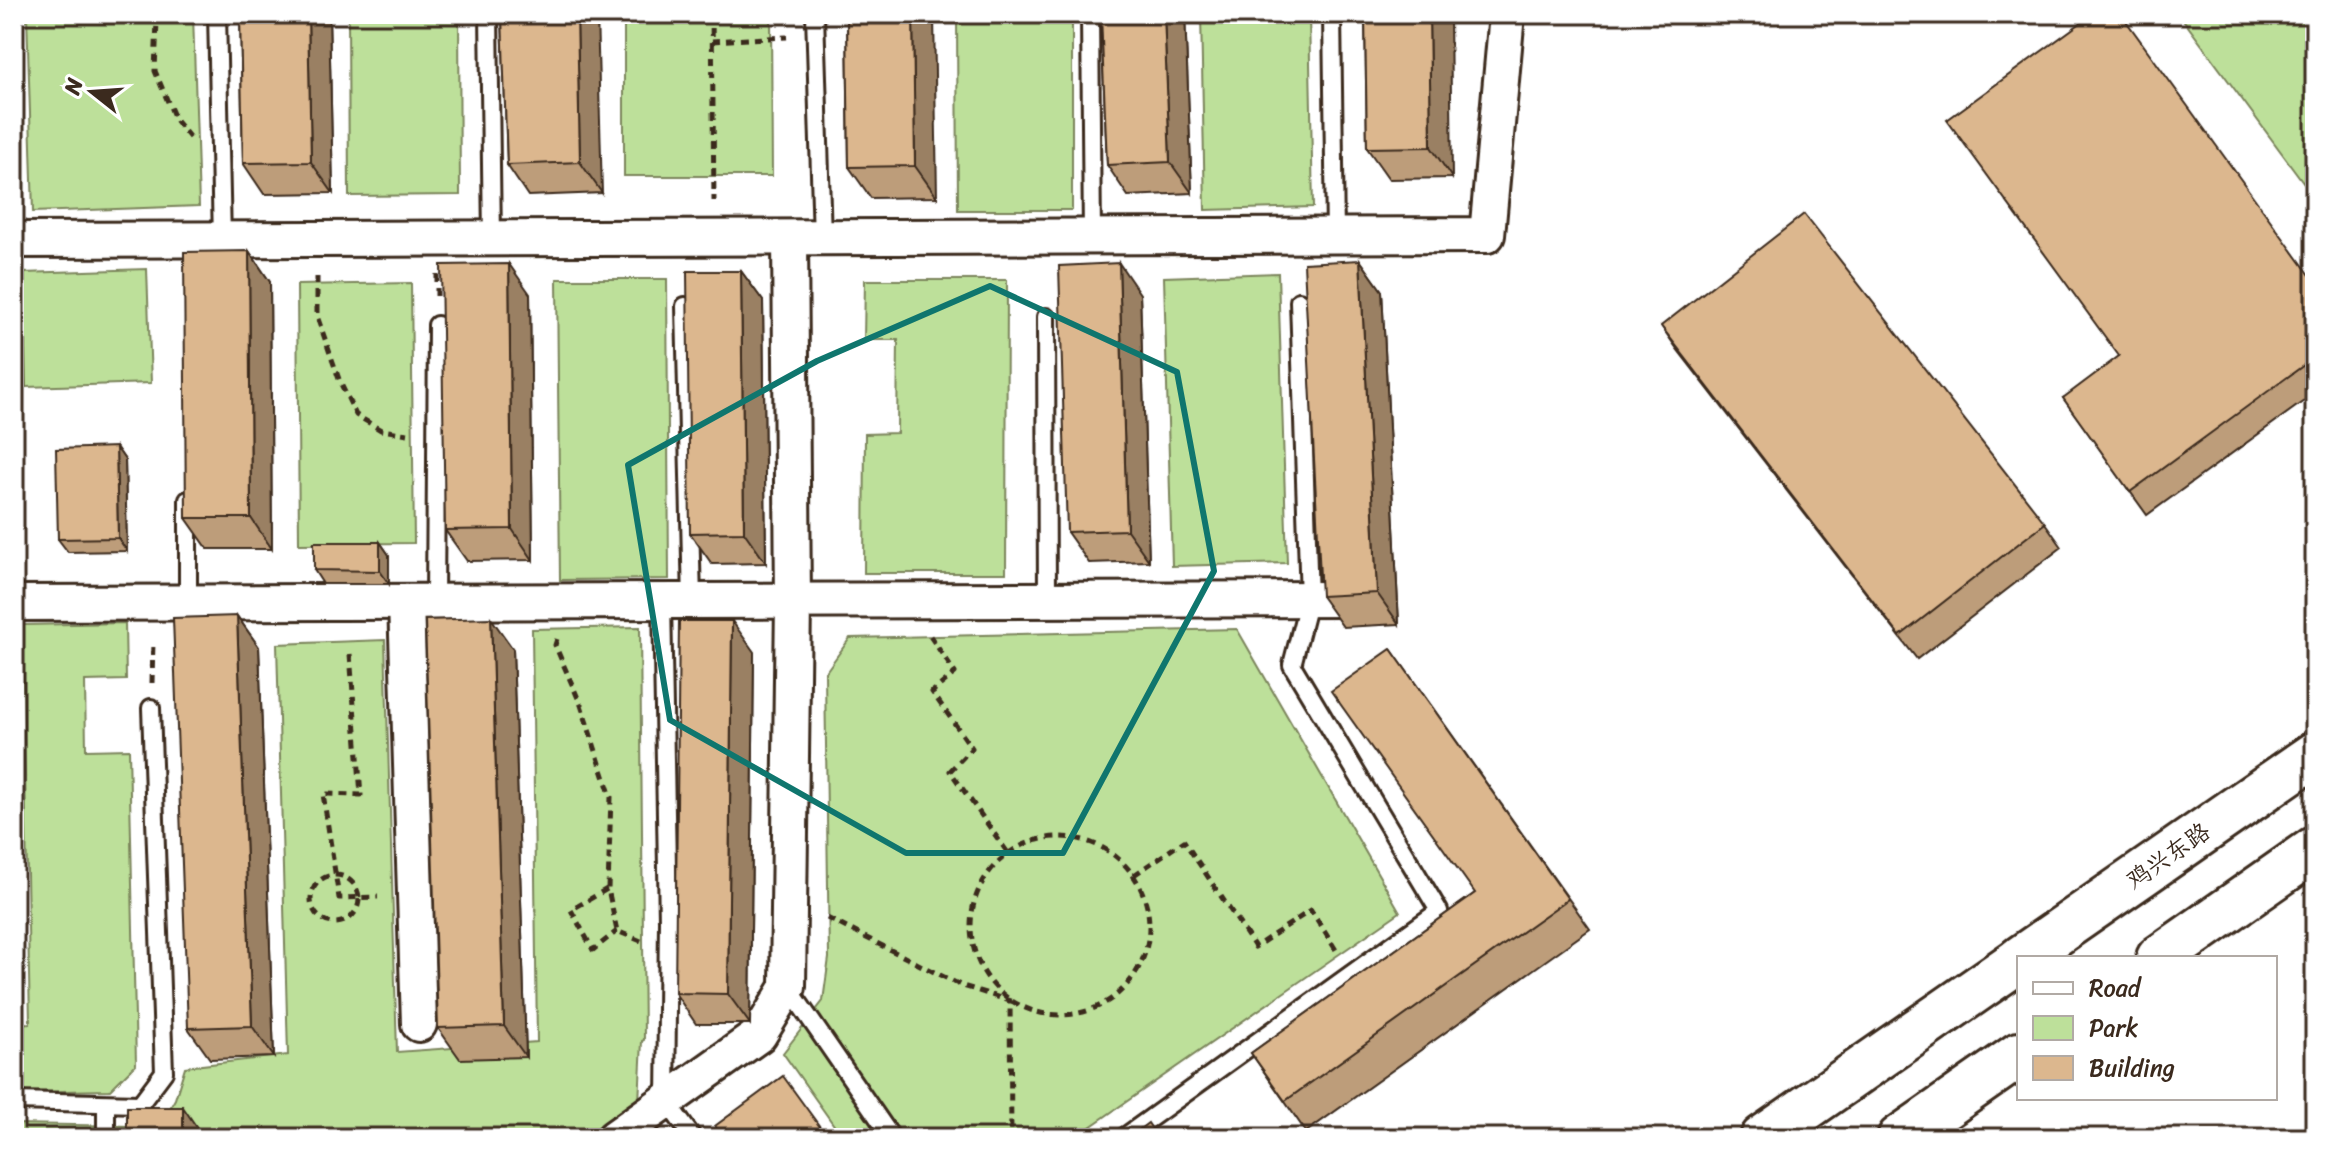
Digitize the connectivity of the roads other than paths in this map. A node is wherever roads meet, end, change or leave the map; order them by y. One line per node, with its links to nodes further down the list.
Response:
1 (217, 14): 12 (lane)
2 (489, 14): 10 (lane)
3 (815, 14): 9 (lane)
4 (1090, 14): 8 (lane)
5 (1332, 14): 7 (lane)
6 (1507, 14): 7 (street)
7 (1335, 236): 8 (street)
8 (1092, 237): 9 (street)
9 (806, 238): 10 (street); 23 (street)
10 (492, 239): 12 (street)
11 (14, 240): 12 (street)
12 (222, 240)
13 (1299, 301): 18 (lane)
14 (685, 306): 22 (lane)
15 (1046, 317): 20 (lane)
16 (437, 325): 21 (lane)
17 (188, 476): 25 (lane)
18 (1309, 599): 19 (street); 20 (street); 42 (lane)
19 (1353, 599)
20 (1047, 601): 23 (street)
21 (421, 602): 22 (street); 25 (street); 33 (street)
22 (677, 602): 23 (street); 36 (lane)
23 (793, 602): 32 (street)
24 (14, 603): 25 (street)
25 (171, 603)
26 (151, 708): 37 (lane)
27 (2315, 754): 29 (highway, 鸡兴东路)
28 (2315, 849): 30 (highway)
29 (2024, 956)
30 (2162, 956)
31 (2017, 961): 43 (highway, 鸡兴东路)
32 (788, 987): 36 (street); 41 (lane)
33 (419, 1024)
34 (2017, 1056): 44 (highway)
35 (14, 1101): 37 (lane)
36 (666, 1101): 39 (street); 40 (lane)
37 (106, 1104): 38 (lane)
38 (106, 1138)
39 (614, 1138)
40 (693, 1138)
41 (892, 1138)
42 (1123, 1138)
43 (1763, 1138)
44 (1900, 1138)

